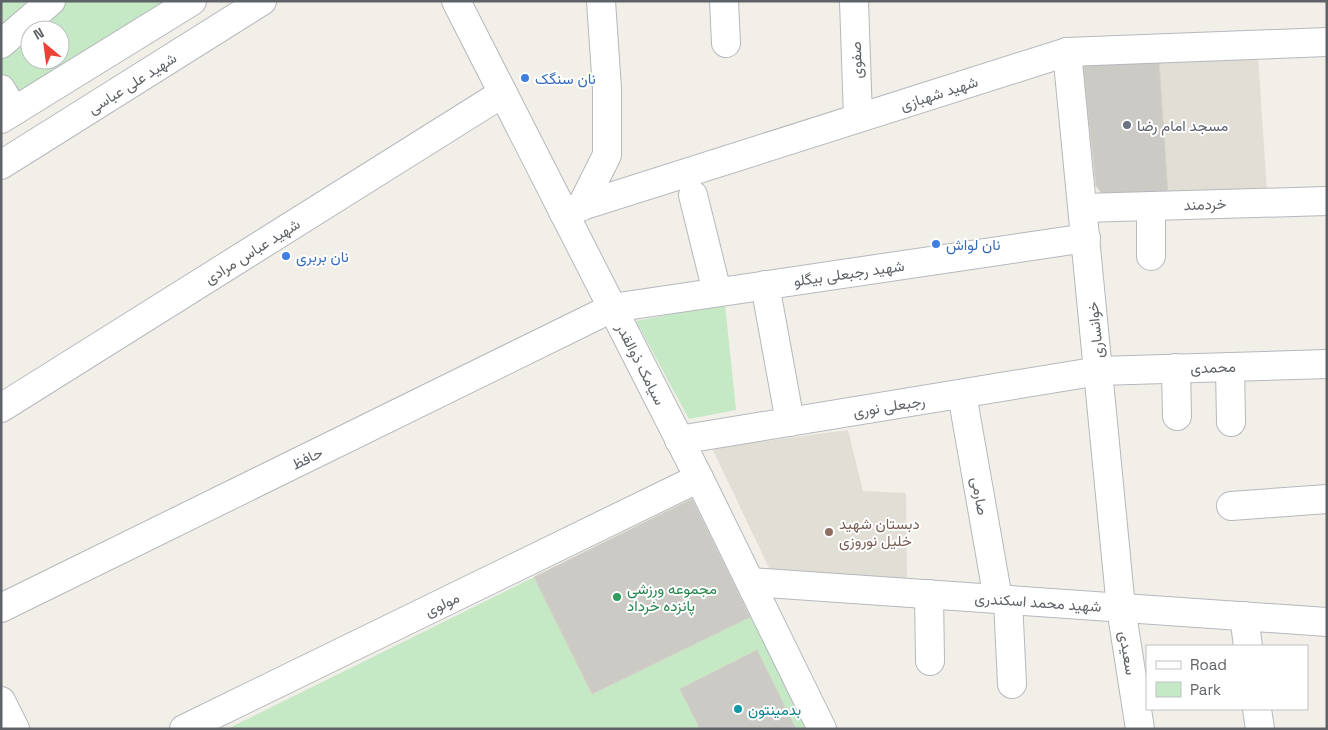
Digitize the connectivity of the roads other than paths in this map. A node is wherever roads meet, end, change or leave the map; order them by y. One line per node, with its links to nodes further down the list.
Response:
1 (50, 1): 10 (street)
2 (192, 1): 13 (street)
3 (262, 1): 15 (street, شهید علی عباسی)
4 (456, 1): 12 (street, سیامک ذوالقدر)
5 (601, 1): 20 (street)
6 (724, 1): 9 (street)
7 (854, 1): 14 (street, صفوی)
8 (1327, 42): 11 (street, شهید شهبازی)
9 (726, 43)
10 (1, 44)
11 (1067, 52): 14 (street, شهید شهبازی); 19 (street, خوانساری)
12 (503, 94): 20 (street, سیامک ذوالقدر); 31 (street, شهید عباس مرادی)
13 (6, 106)
14 (858, 118): 20 (street, شهید شهبازی)
15 (1, 165)
16 (693, 195): 24 (street)
17 (1327, 201): 18 (street, خردمند)
18 (1151, 206): 19 (street, خردمند); 22 (street)
19 (1082, 208): 21 (street, خوانساری)
20 (572, 209): 25 (street, سیامک ذوالقدر)
21 (1086, 238): 23 (street, شهید رجبعلی بیگلو); 29 (street, خوانساری)
22 (1150, 256)
23 (765, 285): 24 (street, شهید رجبعلی بیگلو); 33 (street)
24 (717, 292): 25 (street, شهید رجبعلی بیگلو)
25 (612, 308): 35 (street, سیامک ذوالقدر); 42 (street, حافظ)
26 (1327, 364): 27 (street, محمدی)
27 (1230, 367): 28 (street, محمدی); 34 (street)
28 (1176, 368): 29 (street, محمدی); 32 (street)
29 (1099, 371): 30 (street, رجبعلی نوری); 43 (street, خوانساری)
30 (962, 394): 33 (street, رجبعلی نوری); 41 (street, صارمی)
31 (1, 408)
32 (1177, 416)
33 (790, 422): 35 (street, رجبعلی نوری)
34 (1231, 422)
35 (679, 440): 36 (street, سیامک ذوالقدر)
36 (699, 478): 39 (street, سیامک ذوالقدر); 52 (street, مولوی)
37 (1327, 499): 38 (street)
38 (1231, 506)
39 (750, 582): 40 (street, شهید محمد اسکندری); 53 (street, سیامک ذوالقدر)
40 (929, 594): 41 (street, شهید محمد اسکندری); 47 (street)
41 (1003, 600): 43 (street, شهید محمد اسکندری); 48 (street, صارمی)
42 (1, 608)
43 (1121, 608): 44 (street, شهید محمد اسکندری); 54 (street, سعیدی)
44 (1244, 616): 45 (street, شهید محمد اسکندری); 46 (street)
45 (1327, 622)
46 (1248, 645)
47 (930, 661)
48 (1012, 684)
49 (1, 701): 51 (street)
50 (1257, 710): 55 (street)
51 (15, 729)
52 (184, 729)
53 (822, 729)
54 (1140, 729)
55 (1260, 729)

